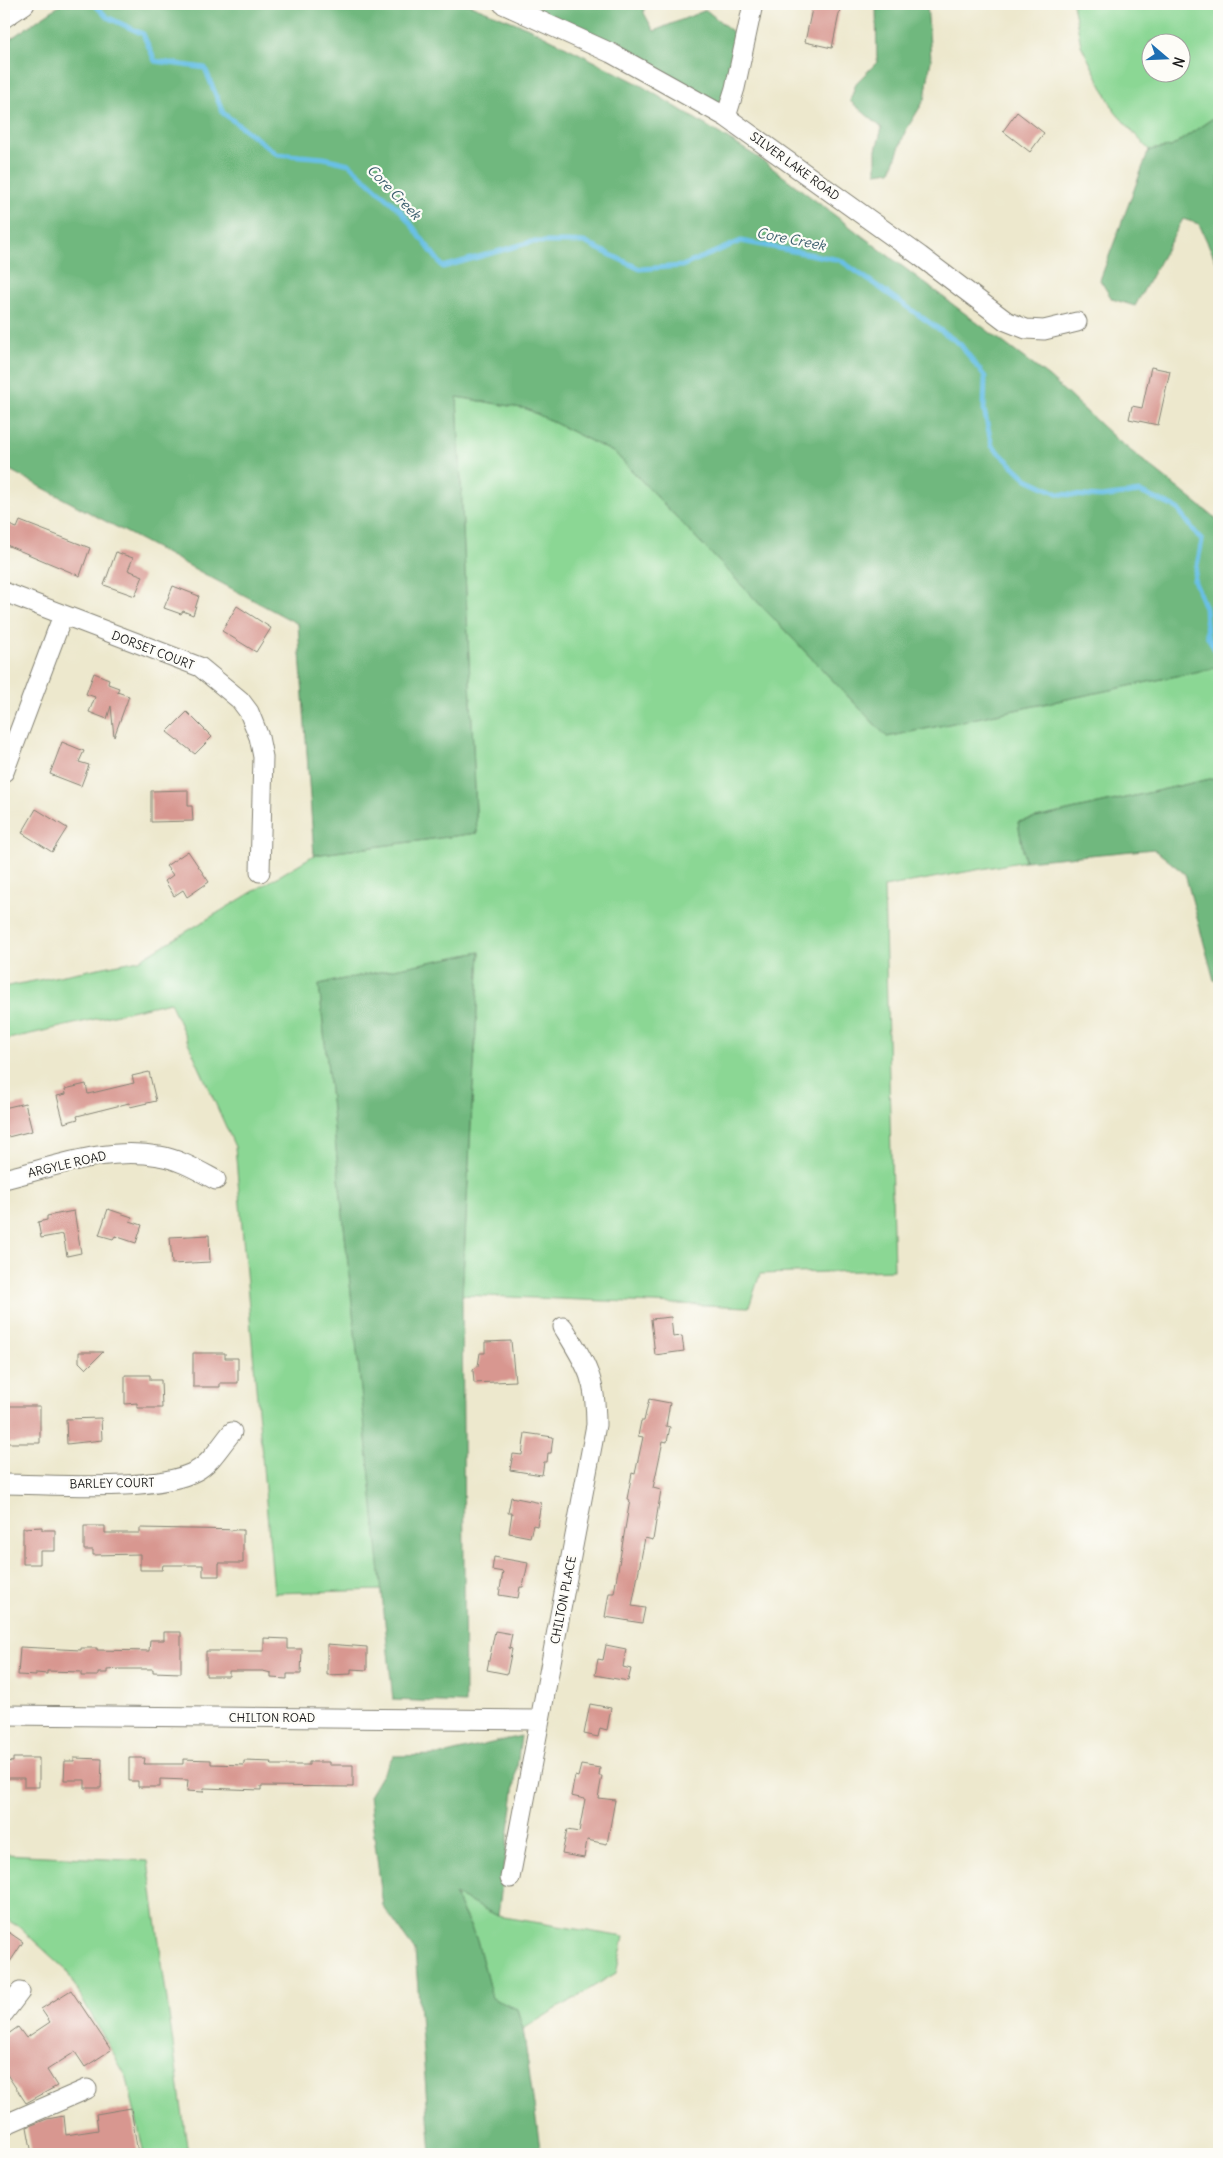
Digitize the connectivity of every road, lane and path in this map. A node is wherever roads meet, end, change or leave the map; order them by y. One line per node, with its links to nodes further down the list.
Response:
1 (25, 4): 4 (street)
2 (503, 4): 5 (street, SILVER LAKE ROAD)
3 (753, 4): 5 (street)
4 (4, 18)
5 (726, 116): 6 (street, SILVER LAKE ROAD)
6 (1077, 322)
7 (4, 592): 8 (street, DORSET COURT)
8 (63, 615): 9 (street); 10 (street, DORSET COURT)
9 (4, 772)
10 (260, 872)
11 (4, 1179): 12 (street, ARGYLE ROAD)
12 (216, 1180)
13 (563, 1327): 17 (street, CHILTON PLACE)
14 (232, 1432): 15 (street, BARLEY COURT)
15 (4, 1484)
16 (4, 1715): 17 (street, CHILTON ROAD)
17 (540, 1720): 18 (street, CHILTON PLACE)
18 (510, 1878)
19 (20, 1992): 20 (street)
20 (4, 2012)
21 (87, 2089): 22 (street)
22 (4, 2125)

